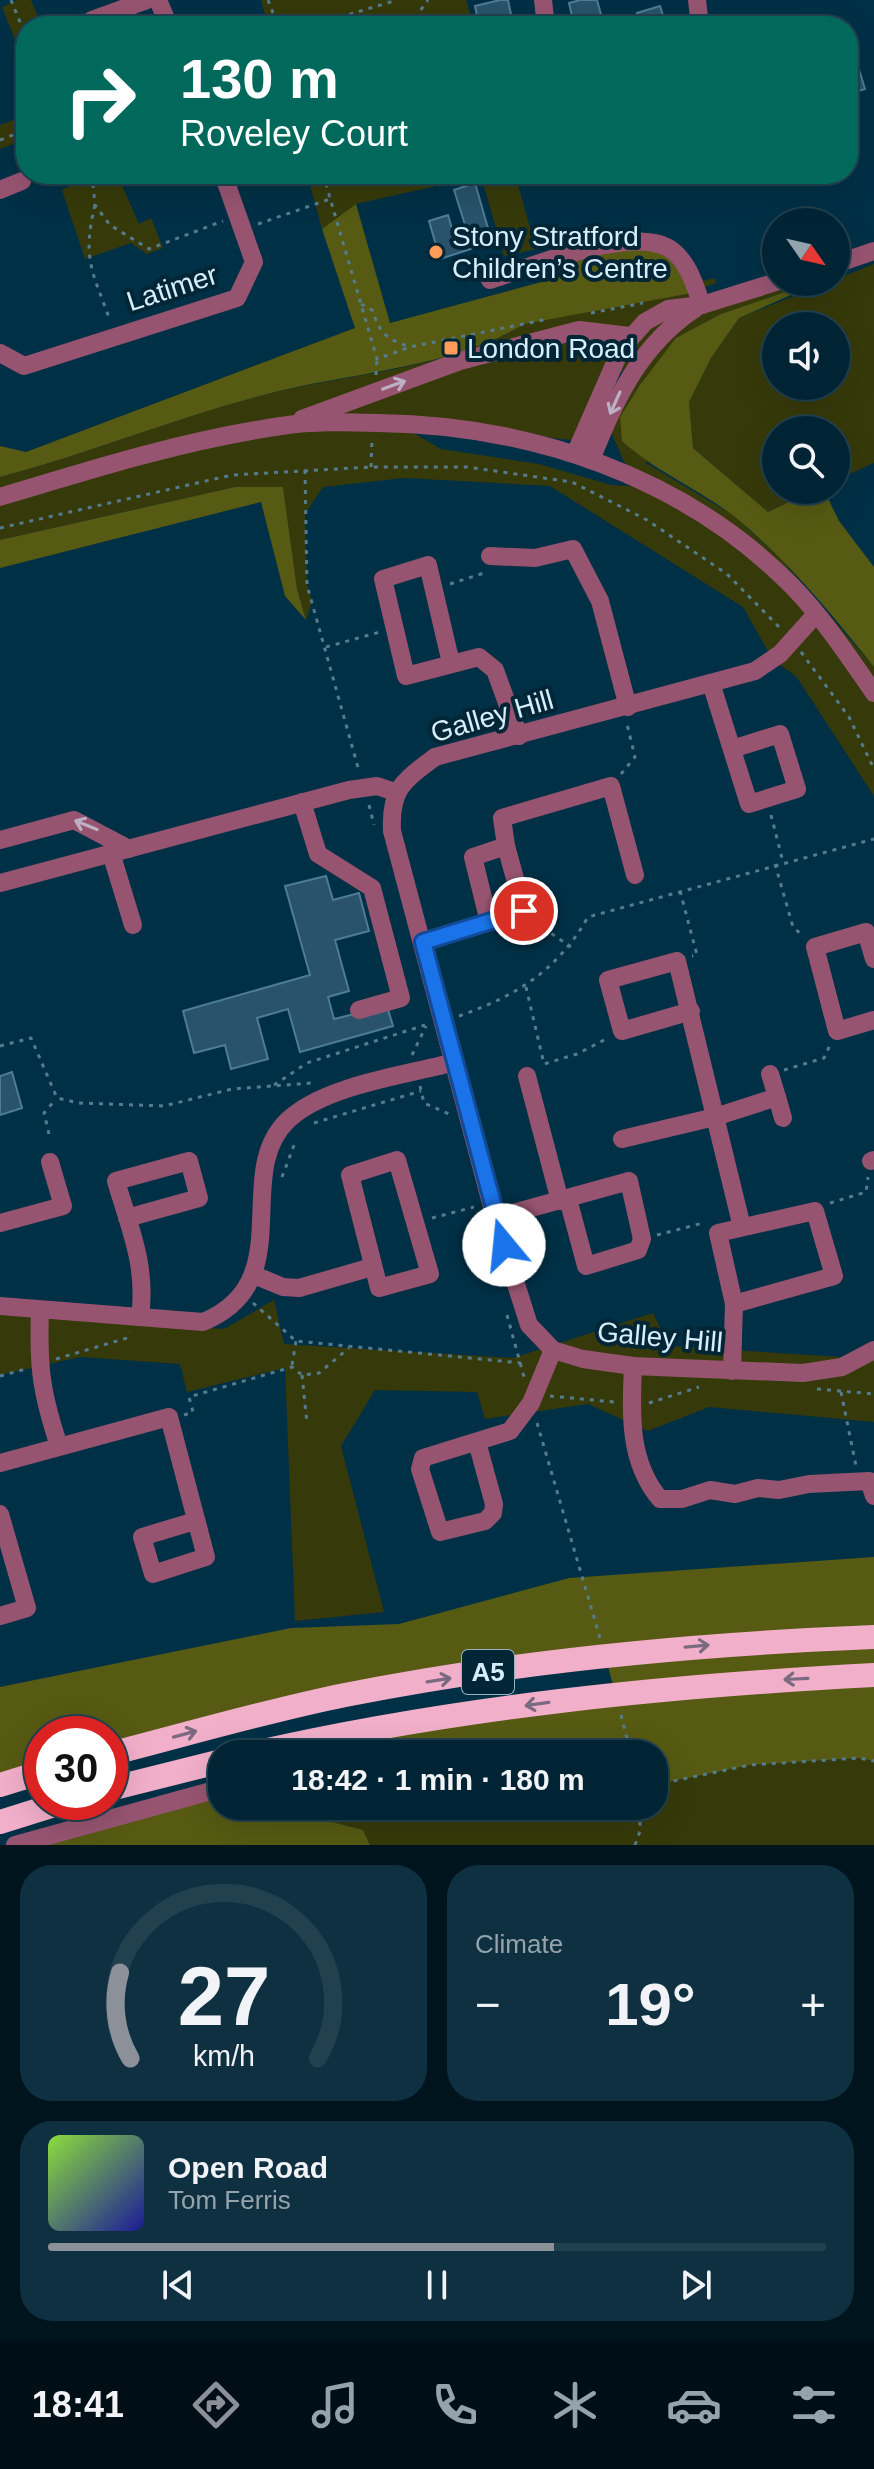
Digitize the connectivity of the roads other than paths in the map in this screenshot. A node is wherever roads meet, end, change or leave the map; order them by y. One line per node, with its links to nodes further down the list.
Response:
1 (147, 0): 2 (street)
2 (103, 16)
3 (226, 184): 10 (street, Latimer)
4 (874, 251): 5 (street)
5 (850, 259)
6 (490, 280): 8 (street)
7 (762, 292): 8 (street)
8 (702, 305): 9 (street); 12 (street, one-way to 12)
9 (630, 336): 11 (street, one-way to 9); 12 (street)
10 (0, 353)
11 (284, 425): 12 (street); 13 (street)
12 (583, 457): 15 (street)
13 (0, 497)
14 (490, 556): 19 (street)
15 (816, 614): 17 (street, Galley Hill); 18 (street)
16 (451, 663): 16 (street); 20 (street)
17 (711, 683): 19 (street, Galley Hill); 21 (street)
18 (874, 693)
19 (626, 708): 20 (street, Galley Hill)
20 (519, 736): 22 (street, Galley Hill)
21 (732, 749): 21 (street)
22 (395, 792): 23 (street); 31 (street)
23 (302, 802): 26 (street); 33 (street)
24 (0, 840): 26 (street, one-way to 24)
25 (506, 846): 27 (street); 29 (street); 29 (street)
26 (120, 851): 28 (street); 30 (street)
27 (635, 875)
28 (0, 883)
29 (489, 922): 31 (street)
30 (133, 925)
31 (423, 942): 36 (street)
32 (874, 959): 35 (street)
33 (359, 1010)
34 (691, 1011): 34 (street); 40 (street)
35 (874, 1020)
36 (455, 1062): 46 (street); 50 (street)
37 (770, 1074): 39 (street)
38 (527, 1076): 44 (street)
39 (777, 1097): 40 (street); 41 (street)
40 (715, 1117): 42 (street); 48 (street)
41 (783, 1118)
42 (622, 1139)
43 (50, 1162): 47 (street)
44 (564, 1200): 44 (street); 46 (street)
45 (127, 1218): 45 (street); 54 (street)
46 (487, 1219): 55 (street)
47 (0, 1223)
48 (742, 1227): 51 (street); 51 (street)
49 (372, 1267): 49 (street); 50 (street)
50 (254, 1275): 54 (street)
51 (734, 1304): 58 (street)
52 (0, 1306): 53 (street)
53 (40, 1310): 54 (street); 60 (street)
54 (137, 1317)
55 (553, 1350): 57 (street, Galley Hill); 59 (street)
56 (874, 1350): 58 (street, Galley Hill)
57 (633, 1366): 58 (street, Galley Hill); 62 (street)
58 (732, 1371)
59 (477, 1442): 59 (street)
60 (59, 1446): 61 (street); 64 (street)
61 (0, 1463)
62 (874, 1496)
63 (0, 1514): 65 (street)
64 (195, 1521)
65 (8, 1572): 66 (street)
66 (0, 1616)
67 (874, 1637): 70 (highway, A5, one-way to 67)
68 (874, 1675): 69 (highway, A5, one-way to 69)
69 (313, 1740)
70 (128, 1749)
71 (208, 1764): 73 (highway)
72 (24, 1778): 74 (highway)
73 (128, 1784)
74 (0, 1785)
75 (208, 1792): 78 (street)
76 (24, 1814): 77 (highway)
77 (0, 1822)
78 (15, 1845)

